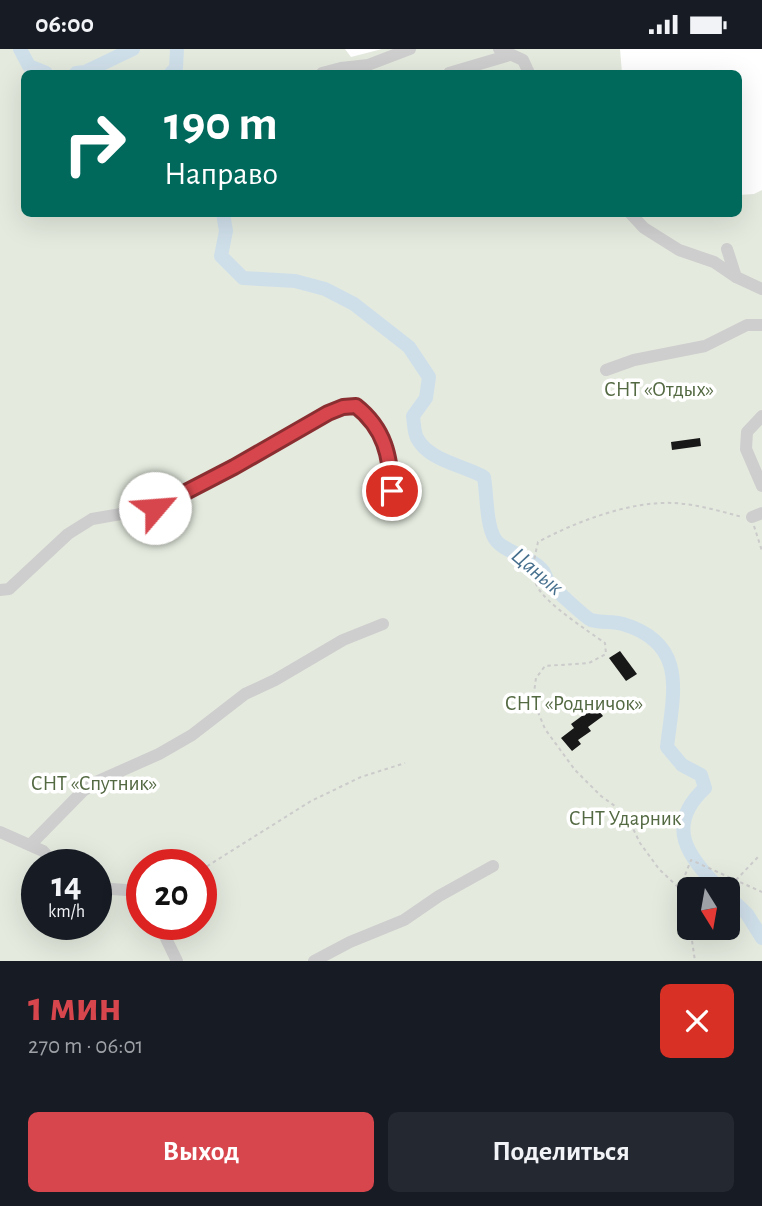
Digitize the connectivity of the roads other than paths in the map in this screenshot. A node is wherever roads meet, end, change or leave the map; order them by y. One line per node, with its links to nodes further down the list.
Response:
1 (410, 49): 3 (street)
2 (505, 52): 4 (street); 5 (street)
3 (333, 70)
4 (457, 70)
5 (528, 70)
6 (634, 217): 8 (street)
7 (727, 249): 8 (street)
8 (736, 277): 9 (street)
9 (762, 289)
10 (762, 325): 11 (street)
11 (606, 370)
12 (762, 416): 13 (street)
13 (762, 486)
14 (392, 491): 15 (street)
15 (0, 590)
16 (383, 624): 18 (street)
17 (0, 832): 18 (street)
18 (30, 845): 19 (street)
19 (39, 849)
20 (493, 866): 23 (street)
21 (167, 940): 22 (street)
22 (177, 961)
23 (314, 961)

